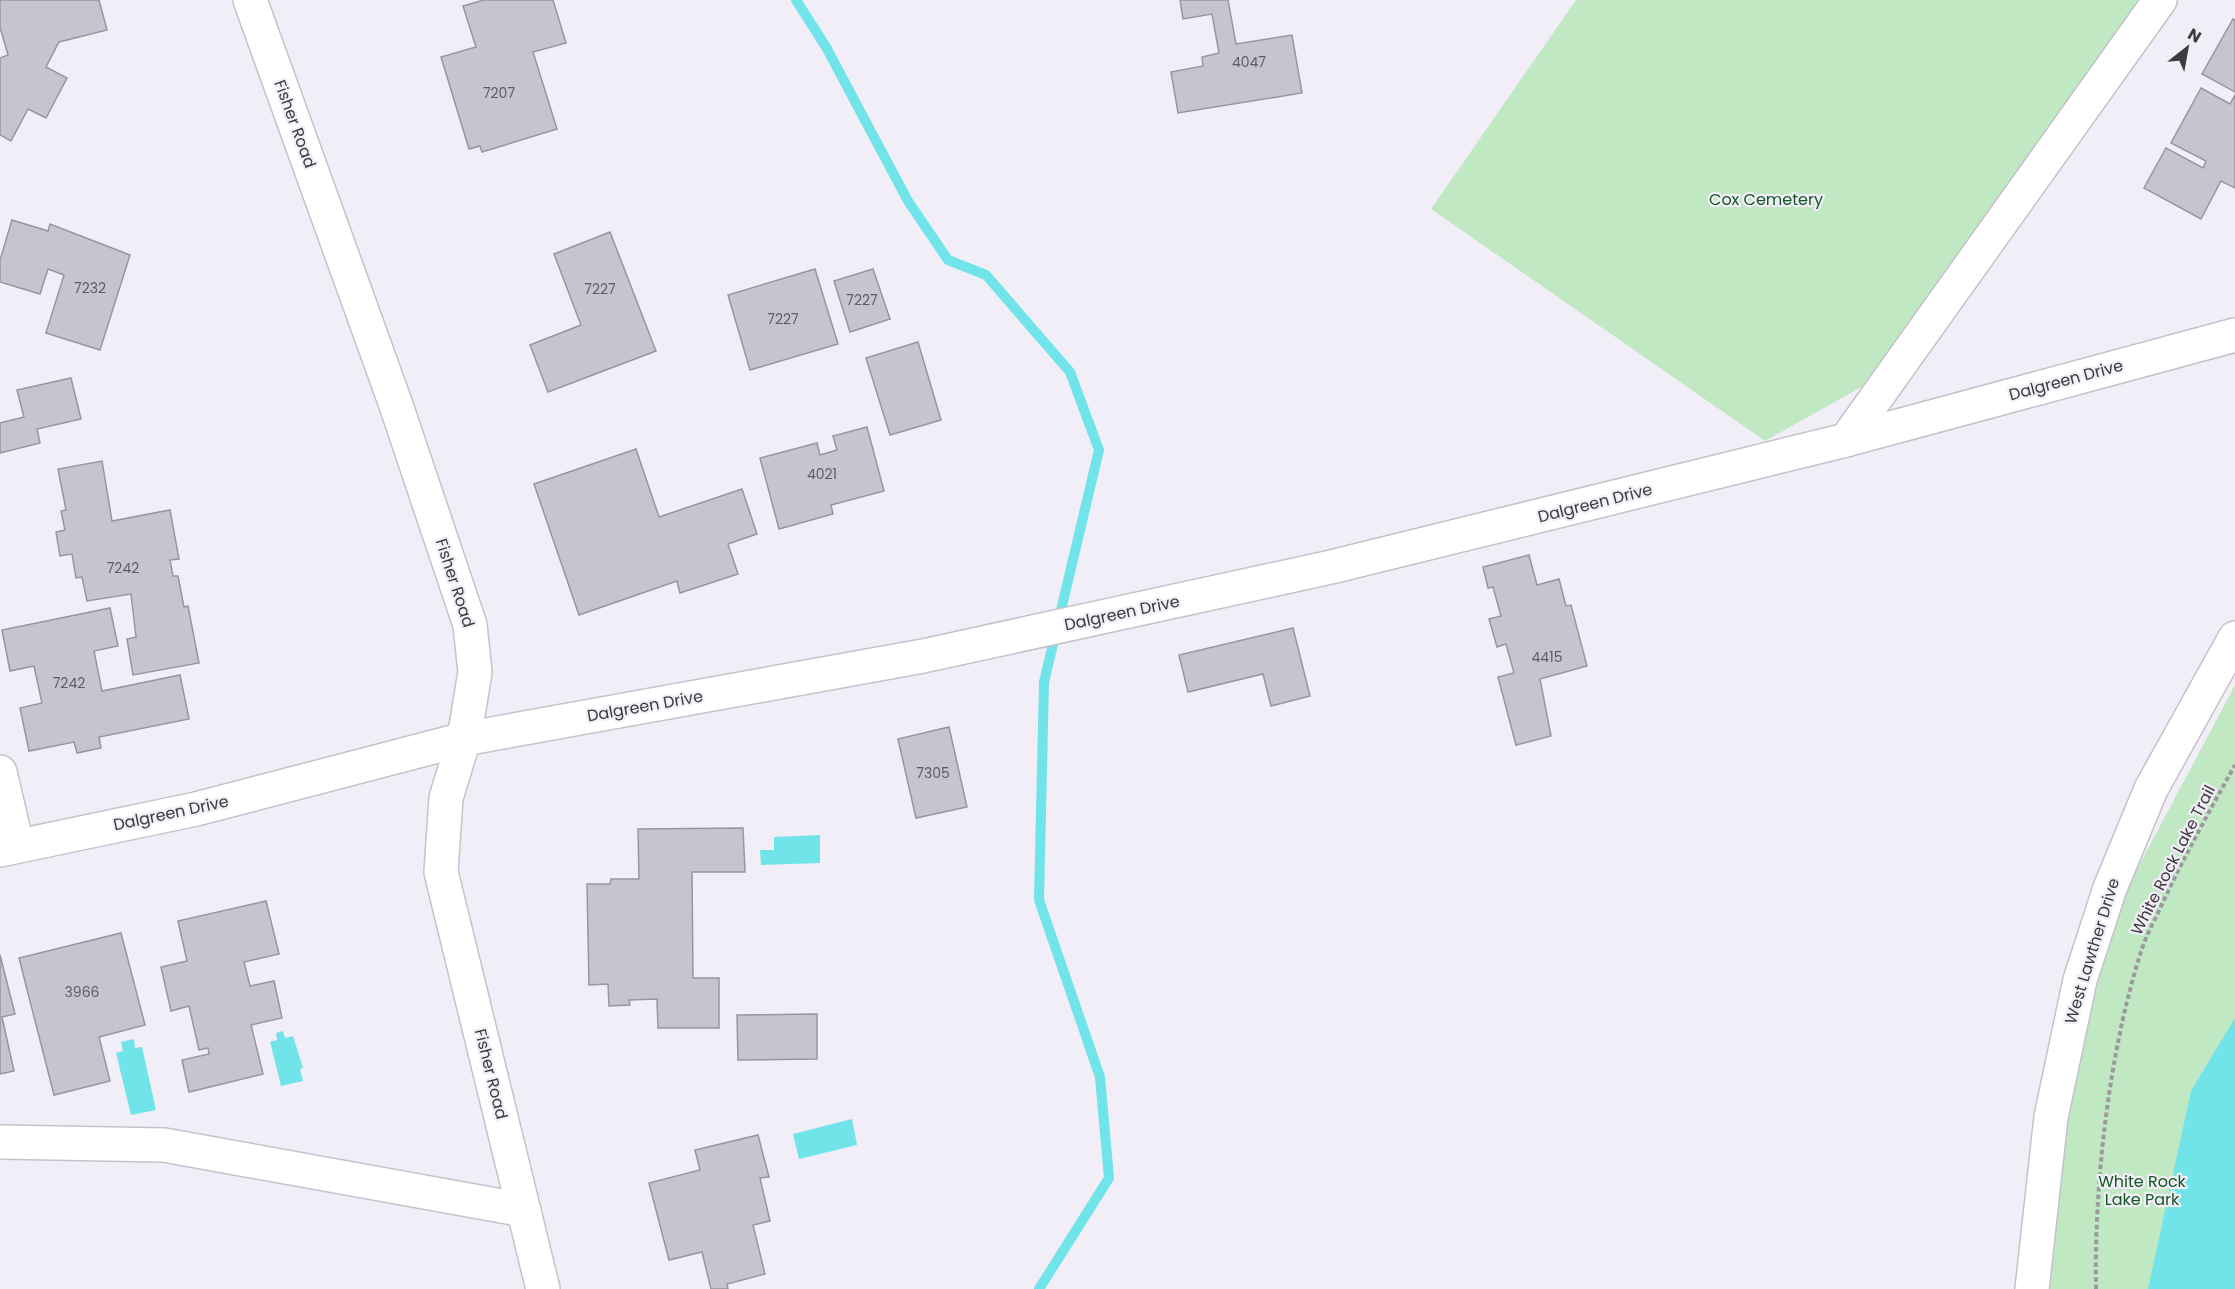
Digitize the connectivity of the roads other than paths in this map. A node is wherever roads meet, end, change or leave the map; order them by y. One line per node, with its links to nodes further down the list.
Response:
1 (250, 0): 6 (street, Fisher Road)
2 (2160, 0): 4 (street)
3 (2235, 335): 4 (street, Dalgreen Drive)
4 (1846, 440): 6 (street, Dalgreen Drive)
5 (2235, 638): 12 (street, West Lawther Drive)
6 (464, 739): 8 (street, Dalgreen Drive); 10 (street, Fisher Road)
7 (0, 772): 8 (street)
8 (8, 847)
9 (0, 1142): 10 (street)
10 (524, 1210): 11 (street, Fisher Road)
11 (543, 1289)
12 (2032, 1289)

